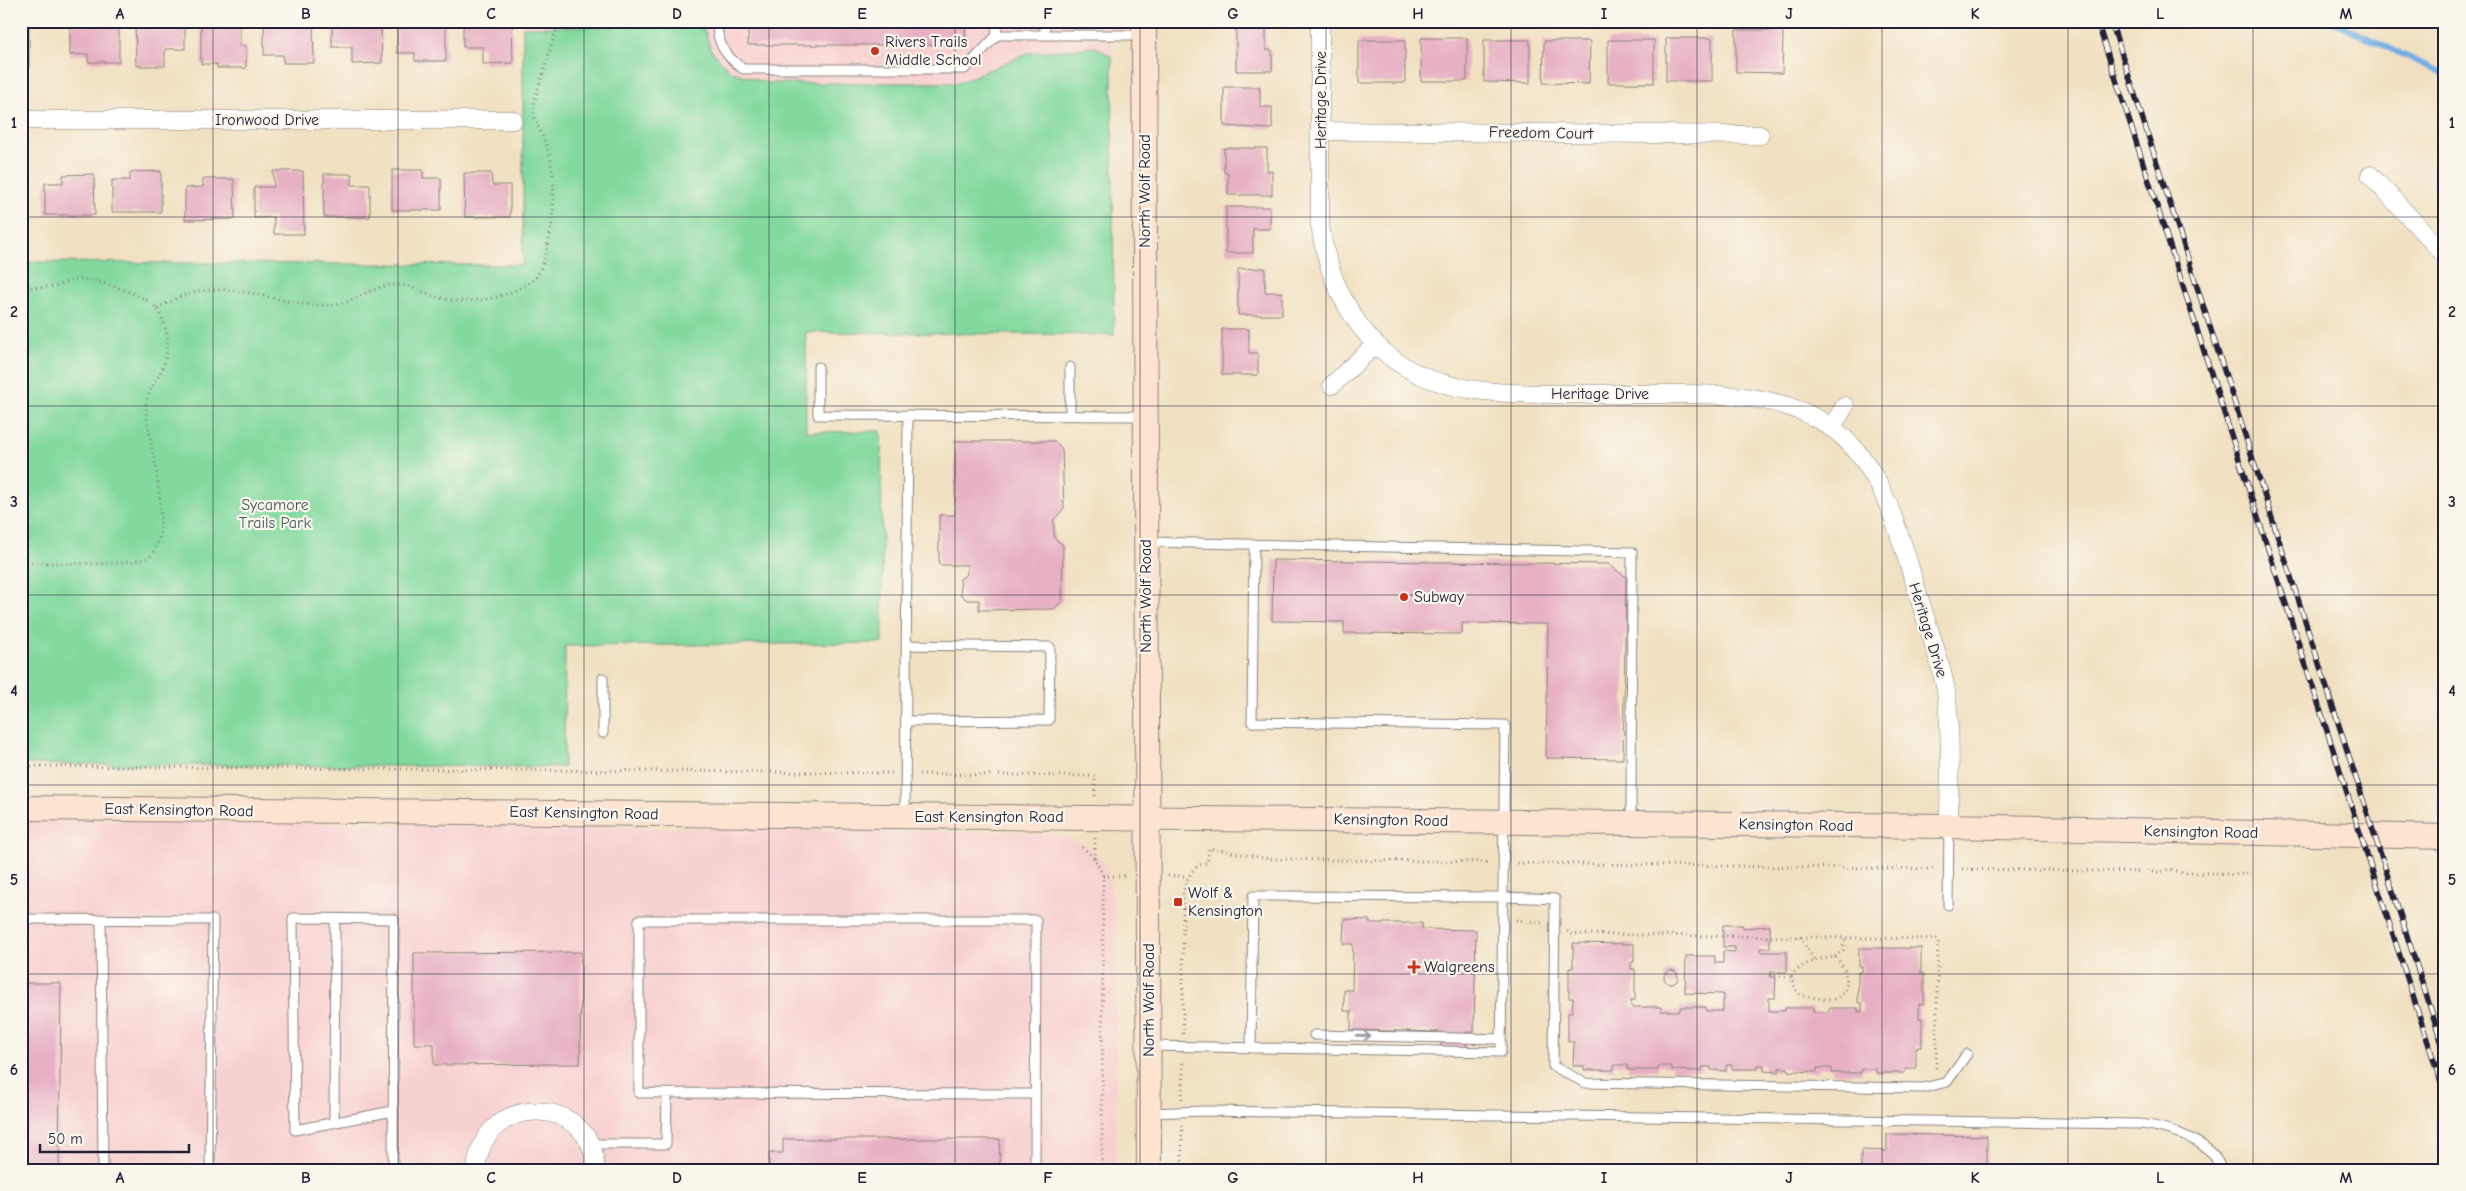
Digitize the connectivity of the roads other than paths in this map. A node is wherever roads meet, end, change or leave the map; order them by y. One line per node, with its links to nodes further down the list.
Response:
1 (717, 21): 6 (lane)
2 (996, 21): 6 (lane)
3 (1045, 21): 7 (lane)
4 (1320, 21): 10 (street, Heritage Drive)
5 (1144, 28): 7 (lane); 21 (main road, North Wolf Road)
6 (997, 35): 7 (lane)
7 (1045, 35)
8 (21, 120): 9 (street, Ironwood Drive)
9 (513, 120)
10 (1321, 131): 11 (street, Freedom Court); 14 (street, Heritage Drive)
11 (1760, 135)
12 (2370, 175): 13 (street)
13 (2445, 255)
14 (1375, 345): 17 (street); 22 (street, Heritage Drive)
15 (818, 367): 19 (lane)
16 (1070, 367): 20 (lane)
17 (1332, 385)
18 (1845, 406): 22 (street)
19 (908, 415): 20 (lane); 25 (lane)
20 (1070, 416): 21 (lane)
21 (1146, 416): 23 (main road, North Wolf Road)
22 (1831, 428): 34 (street, Heritage Drive)
23 (1146, 542): 24 (lane); 31 (main road, North Wolf Road)
24 (1254, 544): 32 (lane); 33 (lane)
25 (906, 645): 27 (lane); 27 (lane)
26 (603, 678): 28 (lane)
27 (906, 721): 30 (lane)
28 (603, 733)
29 (21, 808): 30 (main road, East Kensington Road)
30 (905, 816): 31 (main road, East Kensington Road)
31 (1148, 817): 32 (main road, Kensington Road); 43 (main road, North Wolf Road)
32 (1505, 821): 33 (main road, Kensington Road); 36 (lane)
33 (1631, 823): 34 (main road, Kensington Road)
34 (1949, 826): 35 (main road, Kensington Road); 37 (lane)
35 (2445, 836)
36 (1503, 896): 42 (lane); 44 (lane); 45 (lane)
37 (1948, 905)
38 (21, 919): 39 (lane)
39 (100, 919): 52 (lane); 53 (lane)
40 (335, 919): 48 (lane); 50 (lane); 50 (lane)
41 (1314, 1035): 42 (lane, one-way to 42)
42 (1501, 1039): 44 (lane)
43 (1149, 1046): 44 (lane); 49 (main road, North Wolf Road)
44 (1251, 1048)
45 (1967, 1054)
46 (667, 1094): 47 (lane); 47 (lane); 51 (lane)
47 (1035, 1094): 57 (lane)
48 (393, 1111): 50 (lane); 54 (lane)
49 (1149, 1113): 58 (main road, North Wolf Road); 59 (lane)
50 (334, 1122)
51 (590, 1144): 55 (street); 56 (street)
52 (103, 1170)
53 (210, 1170)
54 (393, 1170)
55 (476, 1170)
56 (595, 1170)
57 (1035, 1170)
58 (1149, 1170)
59 (2222, 1170)

